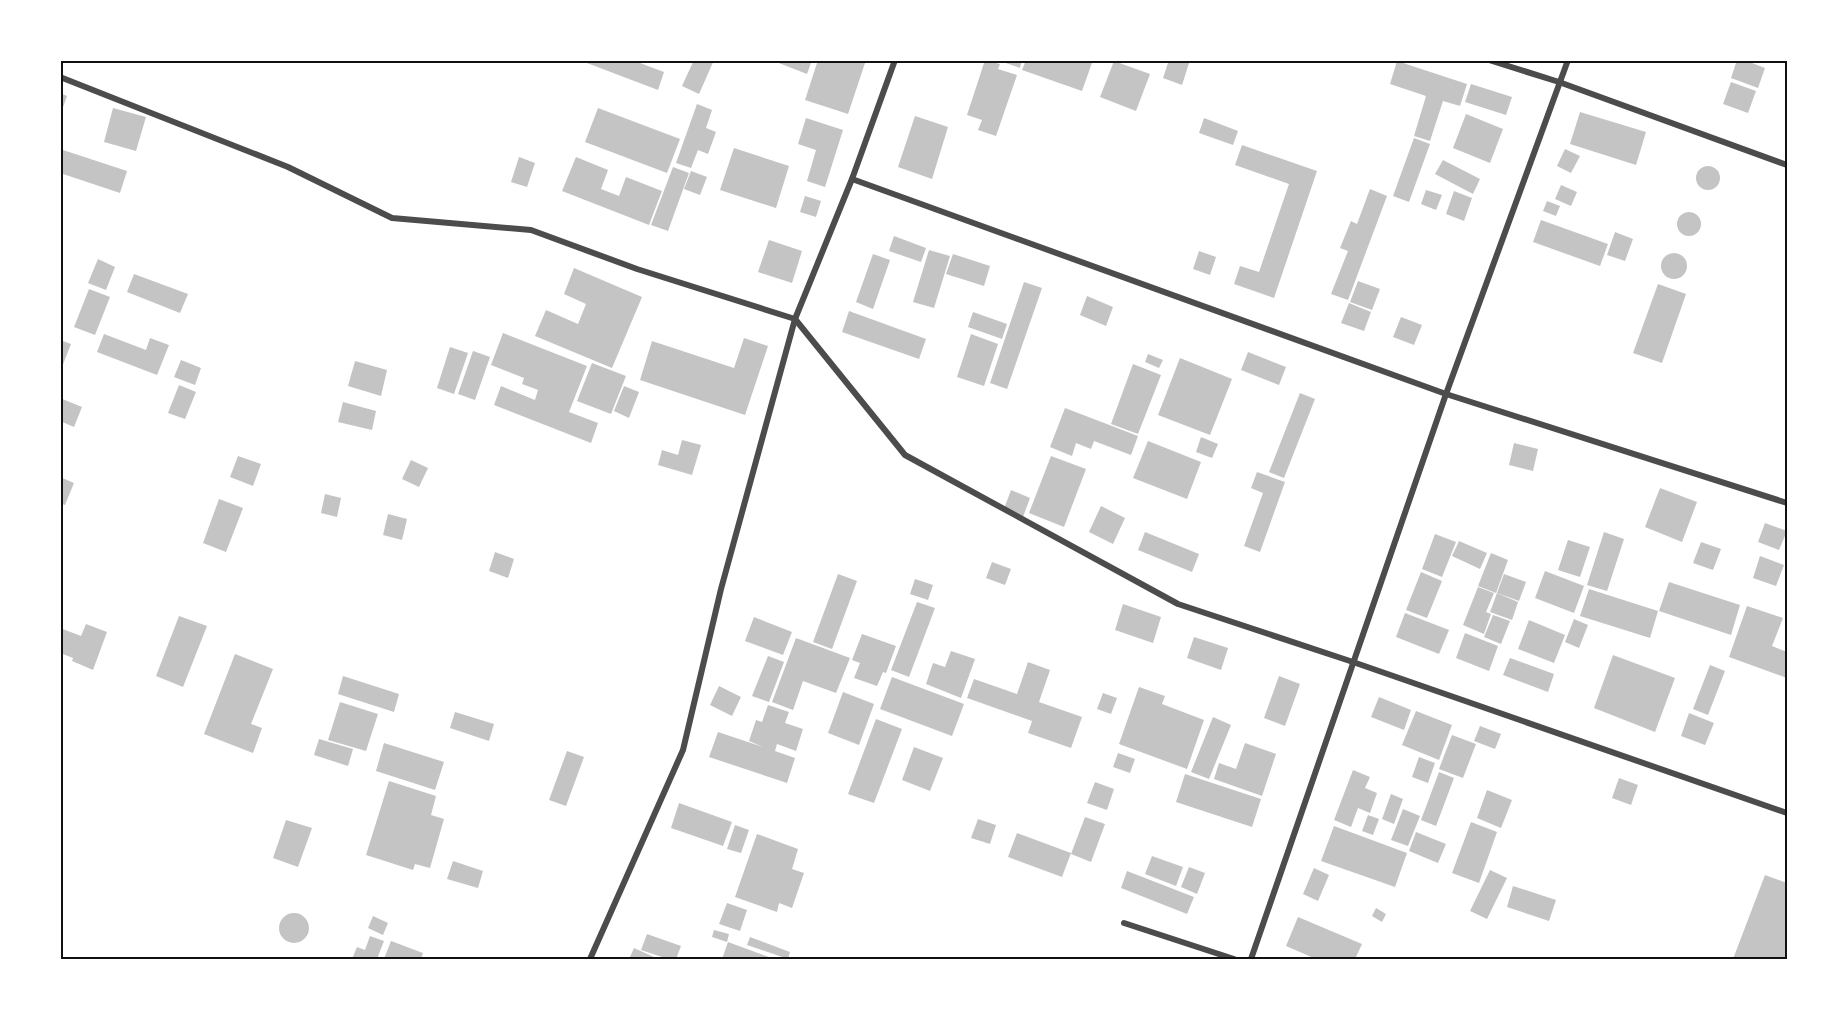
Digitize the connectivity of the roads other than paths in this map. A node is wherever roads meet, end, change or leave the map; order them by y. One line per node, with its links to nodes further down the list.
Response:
1 (895, 60): 7 (street)
2 (1489, 60): 5 (street)
3 (1568, 60): 5 (street)
4 (60, 76): 8 (street)
5 (1559, 82): 6 (street); 9 (street)
6 (1787, 165)
7 (852, 179): 8 (street); 9 (street)
8 (795, 319): 11 (street); 14 (street)
9 (1446, 394): 10 (street); 11 (street)
10 (1787, 503)
11 (1353, 663): 12 (street); 16 (street)
12 (1787, 813)
13 (1124, 923): 15 (street)
14 (590, 959)
15 (1234, 959)
16 (1251, 959)

